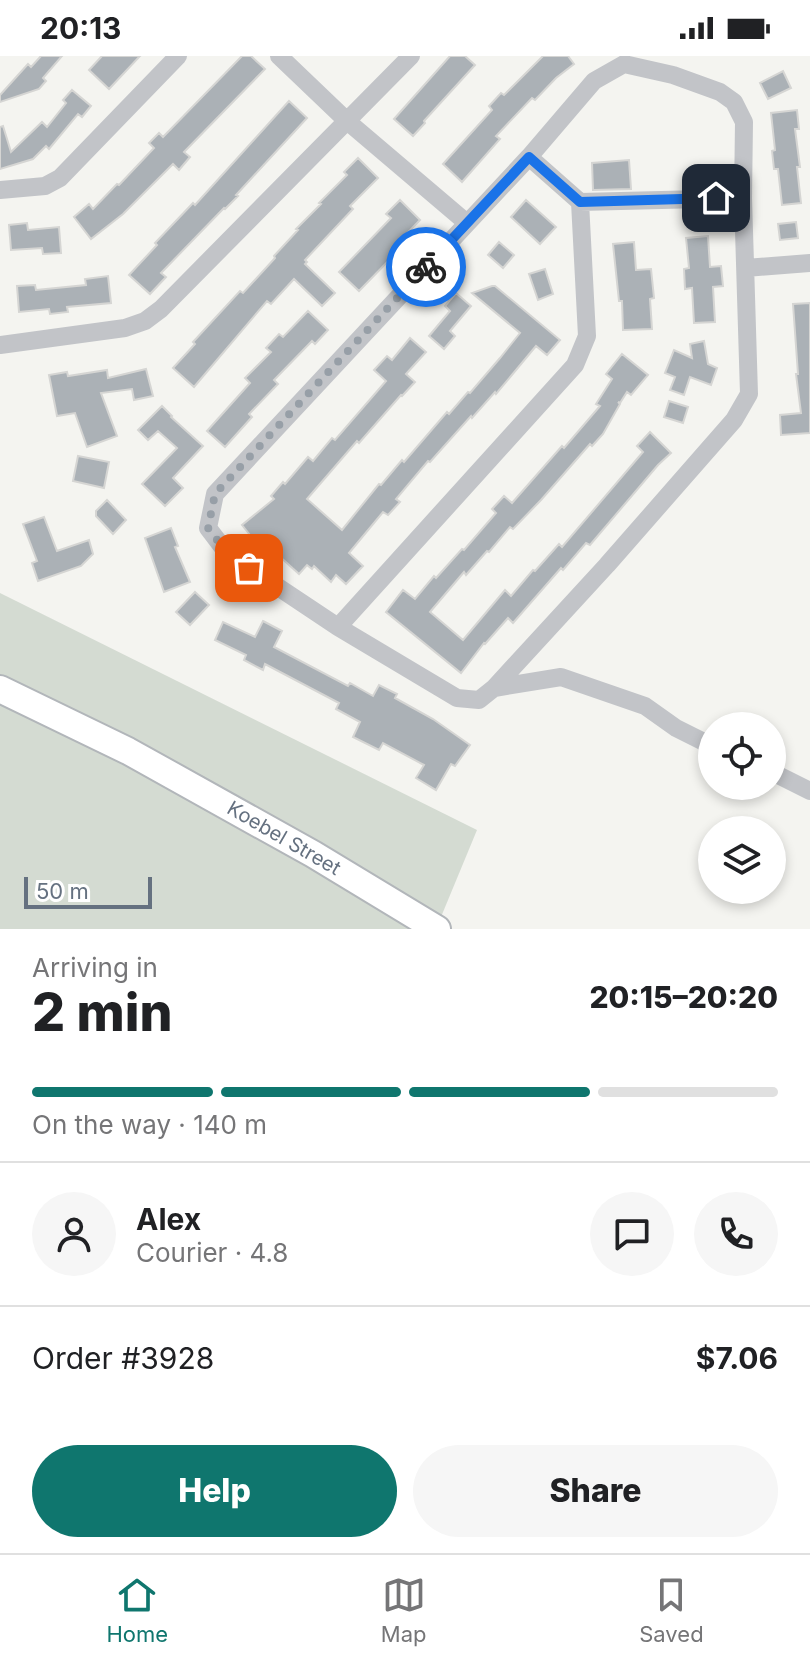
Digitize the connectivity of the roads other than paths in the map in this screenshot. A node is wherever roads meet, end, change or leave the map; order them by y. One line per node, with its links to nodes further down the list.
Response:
1 (178, 56): 6 (street)
2 (279, 56): 4 (street)
3 (411, 56): 4 (street)
4 (347, 121): 9 (street); 12 (street)
5 (529, 157): 7 (street); 8 (street); 9 (street)
6 (0, 190)
7 (743, 198): 8 (street); 11 (street)
8 (580, 202): 13 (street)
9 (467, 223): 13 (street)
10 (810, 263): 11 (street)
11 (746, 268): 14 (street)
12 (0, 345)
13 (338, 627): 14 (street)
14 (494, 688): 16 (street)
15 (0, 689): 19 (main road, Koebel Street)
16 (698, 739)
17 (786, 779): 18 (street)
18 (810, 791)
19 (437, 929)

